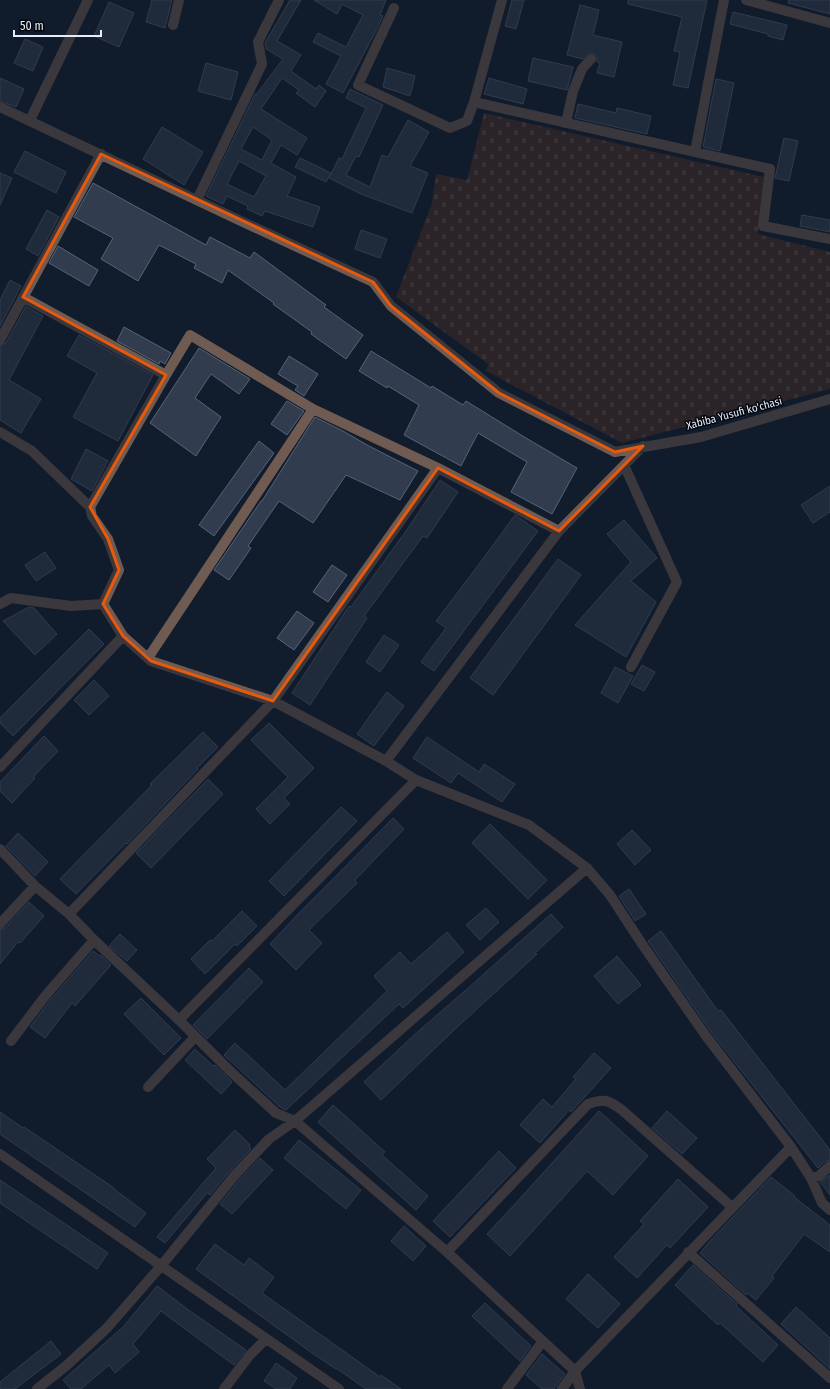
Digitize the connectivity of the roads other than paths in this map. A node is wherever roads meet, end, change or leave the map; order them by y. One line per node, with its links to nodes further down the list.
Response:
1 (88, 0): 13 (street)
2 (179, 0): 9 (street)
3 (279, 0): 17 (street)
4 (502, 0): 11 (street)
5 (724, 0): 15 (street)
6 (746, 0): 8 (street)
7 (394, 8): 11 (street)
8 (830, 23)
9 (173, 25)
10 (591, 59): 14 (street)
11 (474, 102): 14 (street)
12 (0, 107): 13 (street, Xabiba Yusufi ko'chasi)
13 (30, 120): 16 (street, Xabiba Yusufi ko'chasi)
14 (566, 123): 15 (street)
15 (695, 152): 18 (street)
16 (101, 154): 17 (street, Xabiba Yusufi ko'chasi); 19 (street)
17 (197, 200): 25 (street, Xabiba Yusufi ko'chasi)
18 (830, 239)
19 (23, 297): 20 (street); 21 (street)
20 (0, 340)
21 (166, 376): 23 (street); 28 (street)
22 (830, 399): 25 (street, Xabiba Yusufi ko'chasi)
23 (313, 409): 27 (street); 33 (street)
24 (0, 432): 28 (street)
25 (643, 446): 26 (street)
26 (624, 464): 29 (street); 34 (street)
27 (438, 468): 29 (street); 35 (street)
28 (90, 507): 31 (street)
29 (559, 531): 36 (street)
30 (0, 604): 31 (street)
31 (103, 604): 32 (street)
32 (123, 636): 33 (street); 37 (street)
33 (148, 658): 35 (street)
34 (631, 667)
35 (273, 701): 36 (street); 42 (street)
36 (386, 761): 38 (street)
37 (0, 767)
38 (416, 780): 40 (street); 45 (street)
39 (0, 849): 41 (street)
40 (587, 868): 49 (street); 50 (street)
41 (35, 886): 42 (street); 43 (street)
42 (69, 914): 44 (street)
43 (0, 924)
44 (94, 940): 45 (street); 47 (street)
45 (179, 1020): 46 (street)
46 (195, 1036): 48 (street); 49 (street)
47 (11, 1041)
48 (148, 1087)
49 (295, 1121): 56 (street); 58 (street)
50 (791, 1147): 53 (street); 54 (street)
51 (0, 1154): 58 (street)
52 (830, 1166): 53 (street)
53 (811, 1178): 55 (street)
54 (732, 1207): 56 (street); 57 (street)
55 (830, 1210)
56 (447, 1252): 60 (street)
57 (688, 1252): 61 (street); 62 (street)
58 (161, 1266): 59 (street); 63 (street)
59 (266, 1339): 64 (street); 65 (street)
60 (543, 1341): 61 (street); 66 (street)
61 (575, 1371): 67 (street); 68 (street)
62 (830, 1378)
63 (37, 1389)
64 (224, 1389)
65 (339, 1389)
66 (506, 1389)
67 (562, 1389)
68 (580, 1389)

